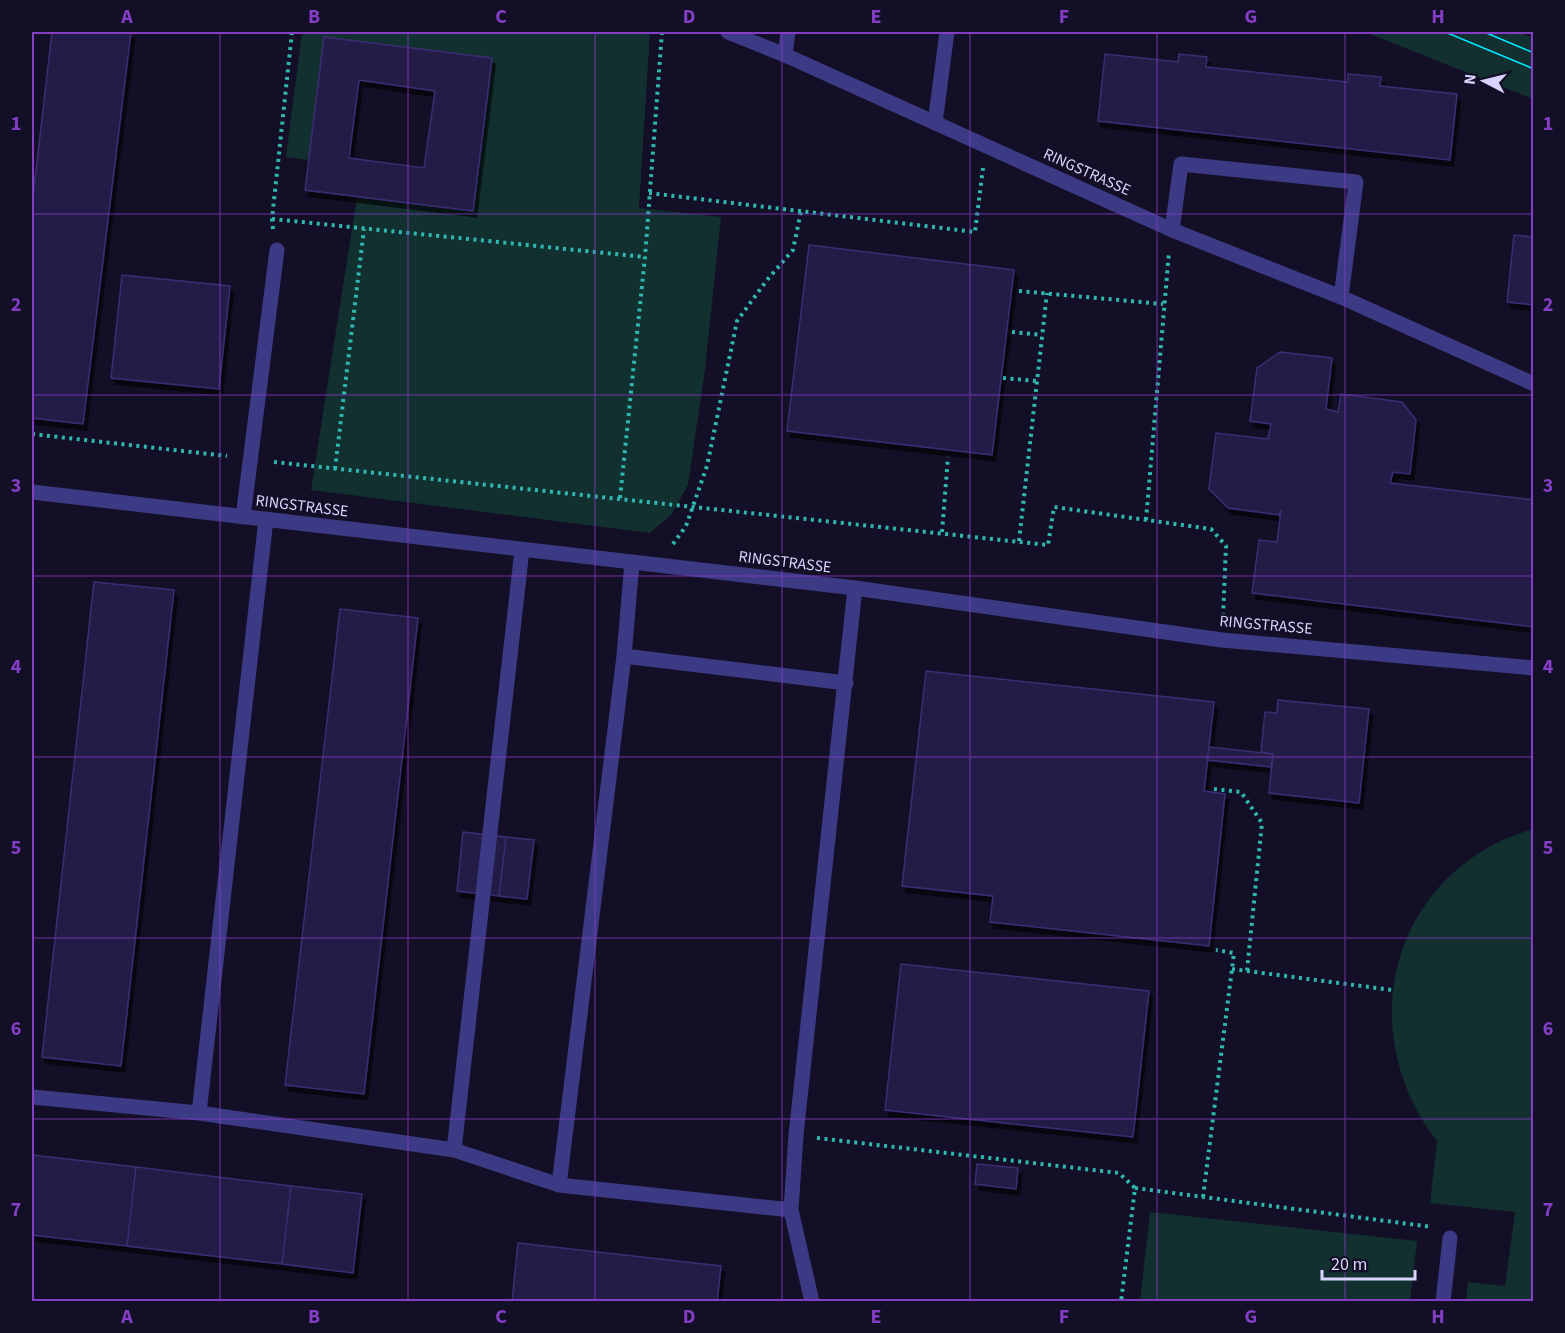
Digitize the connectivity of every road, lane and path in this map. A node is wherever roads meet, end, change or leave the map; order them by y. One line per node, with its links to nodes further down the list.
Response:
1 (292, 32): 11 (path)
2 (662, 32): 9 (path)
3 (728, 32): 6 (lane, RINGSTRASSE)
4 (788, 32): 6 (lane)
5 (947, 32): 7 (lane)
6 (785, 55): 7 (lane, RINGSTRASSE)
7 (935, 123): 8 (lane, RINGSTRASSE)
8 (986, 146): 10 (path); 13 (lane, RINGSTRASSE)
9 (650, 193): 10 (path); 15 (path)
10 (801, 211): 31 (path)
11 (272, 219): 12 (path); 14 (path)
12 (363, 229): 15 (path); 28 (path)
13 (1172, 230): 18 (lane, RINGSTRASSE); 18 (lane); 19 (path)
14 (277, 250): 27 (lane)
15 (645, 257): 30 (path)
16 (1019, 291): 17 (path)
17 (1047, 293): 19 (path); 21 (path)
18 (1341, 297): 24 (lane, RINGSTRASSE)
19 (1163, 304): 34 (path)
20 (1012, 332): 21 (path)
21 (1042, 335): 23 (path)
22 (1003, 378): 23 (path)
23 (1036, 381): 36 (path)
24 (1533, 384)
25 (32, 434): 27 (path)
26 (948, 457): 35 (path)
27 (251, 459): 28 (path); 32 (lane)
28 (334, 469): 30 (path)
29 (32, 492): 32 (lane, RINGSTRASSE)
30 (620, 498): 31 (path)
31 (694, 506): 35 (path); 37 (path)
32 (243, 517): 33 (lane, RINGSTRASSE)
33 (266, 519): 38 (lane, RINGSTRASSE); 51 (lane)
34 (1146, 520): 36 (path); 41 (path)
35 (942, 532): 36 (path)
36 (1019, 541)
37 (671, 547)
38 (522, 550): 39 (lane, RINGSTRASSE); 53 (lane)
39 (632, 562): 40 (lane, RINGSTRASSE); 42 (lane)
40 (855, 588): 41 (lane, RINGSTRASSE); 44 (lane)
41 (1222, 640): 43 (lane, RINGSTRASSE)
42 (624, 656): 44 (lane); 54 (lane)
43 (1533, 668)
44 (846, 683): 52 (lane)
45 (1214, 789): 48 (path)
46 (1216, 950): 47 (path)
47 (1232, 969): 48 (path); 56 (path)
48 (1247, 971): 49 (path)
49 (1392, 990)
50 (32, 1097): 51 (lane)
51 (199, 1113): 53 (lane)
52 (796, 1135): 55 (path); 57 (lane)
53 (454, 1150): 54 (lane)
54 (559, 1185): 57 (lane)
55 (1135, 1188): 56 (path); 60 (path)
56 (1203, 1197): 58 (path)
57 (790, 1210): 59 (lane)
58 (1443, 1238): 61 (lane)
59 (812, 1302)
60 (1121, 1302)
61 (1443, 1302)

